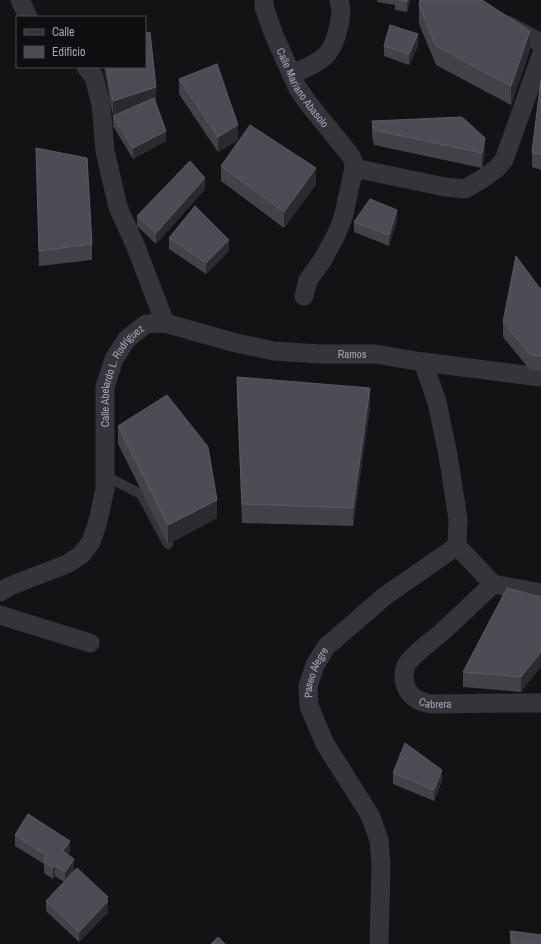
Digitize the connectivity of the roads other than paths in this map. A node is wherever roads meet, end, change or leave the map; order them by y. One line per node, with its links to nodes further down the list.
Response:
1 (20, 0): 4 (street)
2 (264, 0): 9 (street, Calle Mariano Abasolo)
3 (339, 0): 9 (street)
4 (28, 16)
5 (498, 20): 6 (street)
6 (541, 43)
7 (541, 56): 10 (street)
8 (87, 68): 12 (street, Calle Abelardo L. Rodríguez)
9 (292, 74): 10 (street, Calle Mariano Abasolo)
10 (354, 168): 11 (street)
11 (304, 296)
12 (165, 323): 13 (street, Ramos); 15 (street, Calle Abelardo L. Rodríguez)
13 (423, 362): 14 (street, Ramos); 17 (street)
14 (541, 377)
15 (105, 476): 16 (lane); 19 (street, Calle Abelardo L. Rodríguez)
16 (168, 544)
17 (458, 546): 18 (street); 24 (street, Paseo Alegre)
18 (493, 584): 20 (street); 23 (street, Cabrera)
19 (0, 592)
20 (541, 593)
21 (0, 615): 22 (street)
22 (90, 643)
23 (541, 704)
24 (379, 944)

